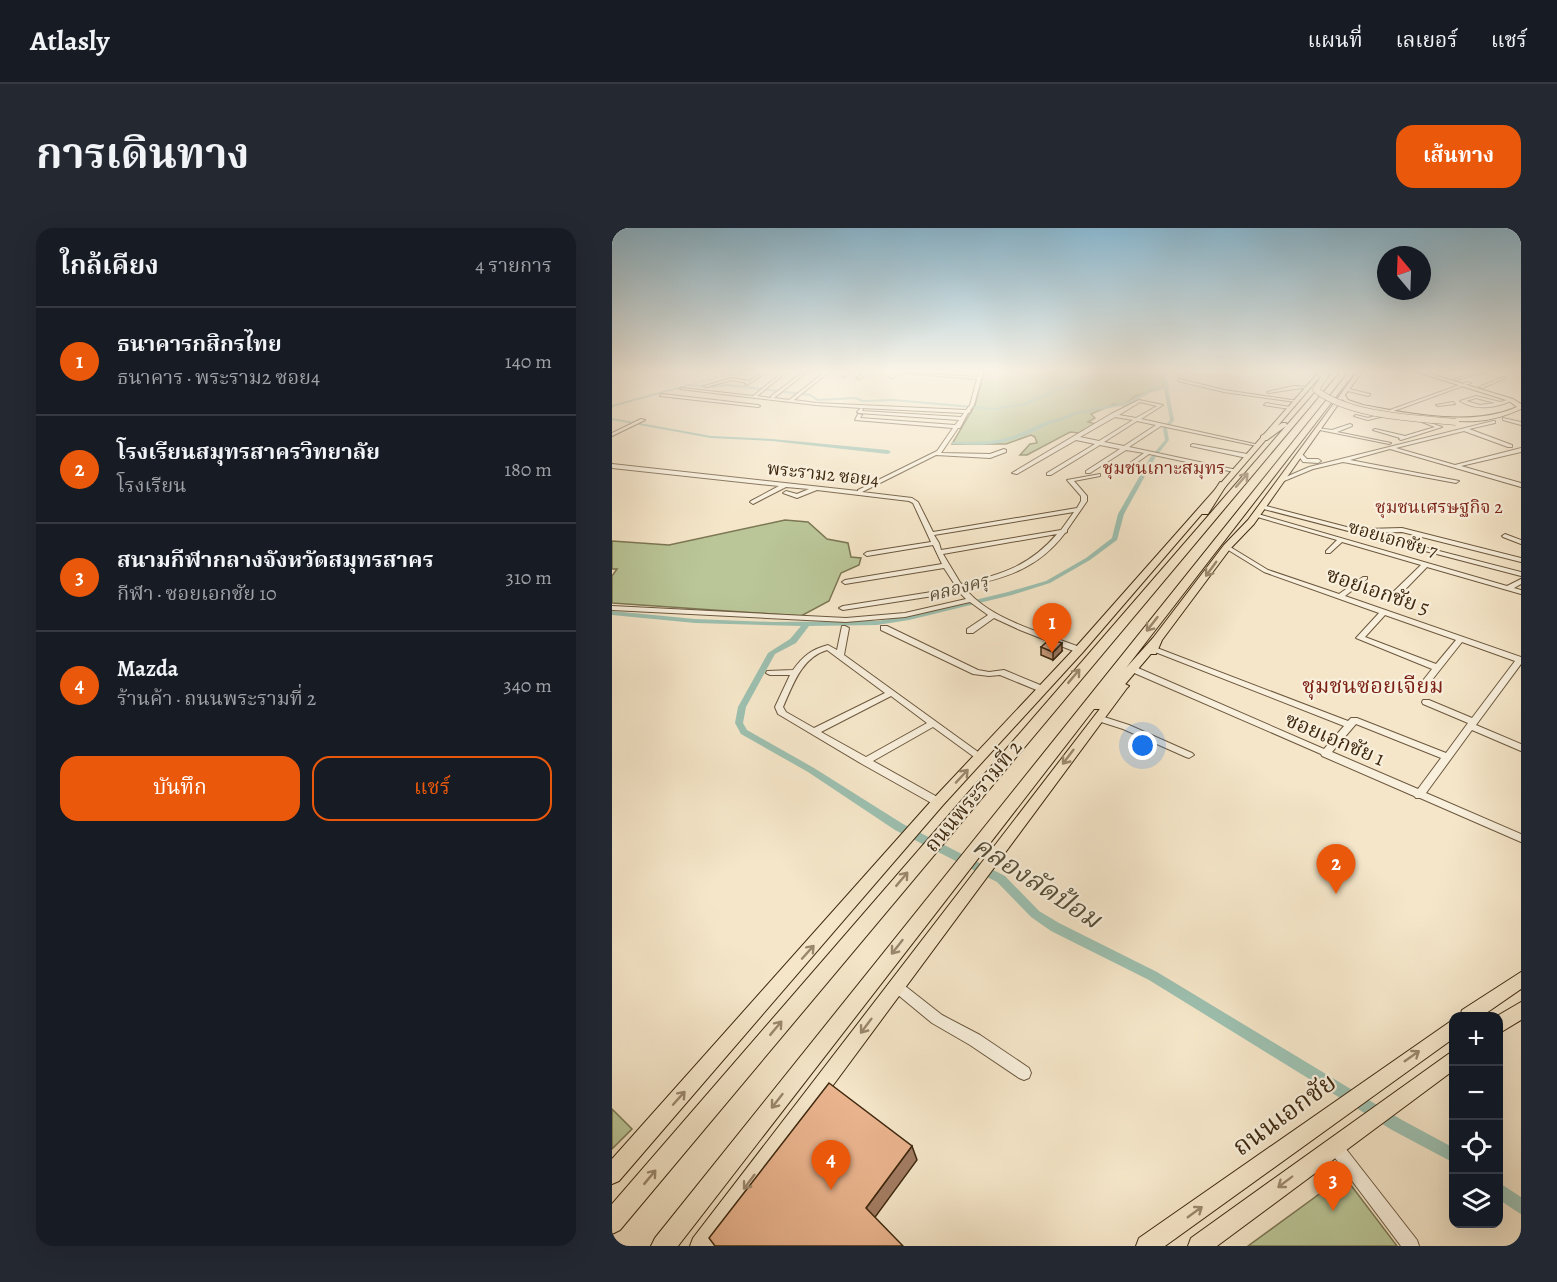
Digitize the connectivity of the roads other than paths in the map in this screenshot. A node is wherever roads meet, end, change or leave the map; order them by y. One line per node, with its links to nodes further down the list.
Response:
1 (963, 419): 22 (street)
2 (863, 420): 22 (street)
3 (1107, 420): 30 (street)
4 (1134, 420): 5 (street)
5 (1137, 420): 21 (street); 33 (street)
6 (1280, 420): 31 (main road, ถนนพระรามที่ 2)
7 (1284, 420): 31 (highway)
8 (1287, 420): 74 (highway, ถนนพระรามที่ 2, one-way to 8)
9 (1313, 420): 125 (highway, ถนนพระรามที่ 2, one-way to 125)
10 (1317, 420): 26 (highway)
11 (1323, 420): 26 (main road, ถนนพระรามที่ 2)
12 (1417, 420): 17 (main road)
13 (1438, 420): 14 (main road, bridge)
14 (1487, 420)
15 (1501, 420): 18 (main road)
16 (641, 421): 28 (street)
17 (1424, 421): 18 (main road); 32 (street)
18 (1493, 422): 25 (street)
19 (1350, 425): 27 (street)
20 (1521, 425): 23 (street)
21 (1163, 426): 35 (street); 39 (street)
22 (958, 427): 42 (street)
23 (1512, 429)
24 (1375, 430): 32 (street)
25 (1466, 430): 36 (street); 38 (street)
26 (1315, 431): 27 (street); 44 (main road, ถนนพระรามที่ 2)
27 (1332, 432): 36 (street)
28 (612, 435)
29 (1496, 437): 37 (street)
30 (1075, 438): 33 (street); 52 (street)
31 (1264, 438): 35 (main road, ถนนพระรามที่ 2)
32 (1406, 438): 36 (street)
33 (1100, 443): 39 (street); 53 (street)
34 (1193, 445): 45 (street)
35 (1257, 445): 45 (main road, ถนนพระรามที่ 2)
36 (1389, 445): 44 (street); 46 (street); 48 (street)
37 (1521, 445)
38 (1510, 446)
39 (1124, 449): 43 (street); 51 (street)
40 (1521, 450): 48 (street)
41 (1004, 451): 42 (street)
42 (937, 454): 62 (street)
43 (1151, 455): 49 (street); 50 (street)
44 (1300, 455): 55 (main road, ถนนพระรามที่ 2)
45 (1247, 456): 50 (main road, ถนนพระรามที่ 2)
46 (1341, 460): 55 (street); 56 (street)
47 (612, 466): 58 (street, พระราม2 ซอย4)
48 (1455, 466): 59 (street)
49 (1125, 469)
50 (1234, 470): 57 (main road, ถนนพระรามที่ 2)
51 (1088, 471)
52 (1015, 473)
53 (1049, 474)
54 (1098, 475): 64 (street)
55 (1282, 480): 65 (main road, ถนนพระรามที่ 2)
56 (1456, 481)
57 (1223, 484): 74 (highway); 100 (main road, ถนนพระรามที่ 2)
58 (785, 485): 60 (street, พระราม2 ซอย4); 63 (street)
59 (1521, 485)
60 (796, 486): 61 (street, พระราม2 ซอย4); 61 (street)
61 (817, 488): 62 (street, พระราม2 ซอย4)
62 (857, 492): 68 (street, พระราม2 ซอย4)
63 (753, 502)
64 (1079, 510): 66 (street); 68 (street)
65 (1259, 511): 67 (street); 70 (street, ซอยเอกชัย 7); 73 (main road, ถนนพระรามที่ 2)
66 (1065, 531): 75 (street); 85 (street)
67 (1360, 533): 78 (street); 81 (street)
68 (932, 534): 72 (street, พระราม2 ซอย4)
69 (1505, 536): 71 (street)
70 (1341, 540): 76 (street); 79 (street, ซอยเอกชัย 7)
71 (1521, 542)
72 (936, 543): 75 (street, พระราม2 ซอย4); 77 (street)
73 (1227, 547): 88 (street, ซอยเอกชัย 5); 99 (main road, ถนนพระรามที่ 2, one-way to 99)
74 (1182, 550): 136 (highway, ถนนพระรามที่ 2, one-way to 74)
75 (940, 552): 80 (street, พระราม2 ซอย4)
76 (1328, 552)
77 (867, 554)
78 (1521, 560)
79 (1426, 564): 86 (street, ซอยเอกชัย 7); 89 (street)
80 (947, 565): 84 (street); 85 (street, พระราม2 ซอย4)
81 (1521, 574)
82 (1365, 578): 88 (street)
83 (1521, 581): 86 (street)
84 (845, 582)
85 (961, 587): 90 (street, พระราม2 ซอย4); 92 (street)
86 (1508, 588): 87 (street, ซอยเอกชัย 7)
87 (1521, 592)
88 (1340, 597): 93 (street, ซอยเอกชัย 5)
89 (1392, 598)
90 (972, 601): 91 (street); 94 (street, พระราม2 ซอย4)
91 (612, 608)
92 (843, 608)
93 (1384, 612): 98 (street, ซอยเอกชัย 5); 103 (street)
94 (993, 615): 97 (street); 100 (street)
95 (845, 628): 101 (street)
96 (884, 628): 108 (street)
97 (970, 631)
98 (1461, 639): 102 (street, ซอยเอกชัย 5); 103 (street)
99 (1155, 645): 104 (main road, ถนนพระรามที่ 2); 113 (street); 125 (highway)
100 (1079, 650): 108 (main road, ถนนพระรามที่ 2)
101 (840, 656): 105 (street); 109 (street)
102 (1520, 660): 114 (street)
103 (1438, 668): 107 (street)
104 (1135, 670): 111 (main road, ถนนพระรามที่ 2); 117 (street, ซอยเอกชัย 1)
105 (795, 672): 106 (street); 115 (street)
106 (770, 673)
107 (1425, 683)
108 (1042, 689): 119 (main road, ถนนพระรามที่ 2)
109 (891, 693): 112 (street); 115 (street)
110 (1425, 702): 114 (street)
111 (1098, 718): 118 (street); 125 (main road, ถนนพระรามที่ 2, one-way to 125)
112 (933, 723): 119 (street); 121 (street)
113 (1350, 724): 117 (street); 120 (street)
114 (1472, 724): 116 (street); 120 (street)
115 (814, 732): 121 (street)
116 (1521, 748)
117 (1324, 754): 122 (street, ซอยเอกชัย 1)
118 (1189, 755)
119 (980, 757): 123 (main road, ถนนพระรามที่ 2, one-way to 119)
120 (1447, 757): 122 (street)
121 (865, 762): 123 (street)
122 (1419, 795): 124 (street, ซอยเอกชัย 1)
123 (938, 802): 135 (main road, ถนนพระรามที่ 2, one-way to 123)
124 (1521, 838)
125 (972, 860): 127 (main road, ถนนพระรามที่ 2); 137 (highway, ถนนพระรามที่ 2, one-way to 137)
126 (1521, 980): 129 (main road)
127 (896, 986): 133 (street); 138 (main road, ถนนพระรามที่ 2, one-way to 138)
128 (1521, 1010): 130 (main road)
129 (1475, 1012)
130 (1503, 1023)
131 (1449, 1030): 139 (main road, ถนนเอกชัย, one-way to 131)
132 (1449, 1063): 134 (main road)
133 (1024, 1073)
134 (1334, 1145): 140 (main road, one-way to 140); 141 (street)
135 (612, 1174)
136 (612, 1222)
137 (663, 1246)
138 (701, 1246)
139 (1148, 1246)
140 (1199, 1246)
141 (1410, 1246)

